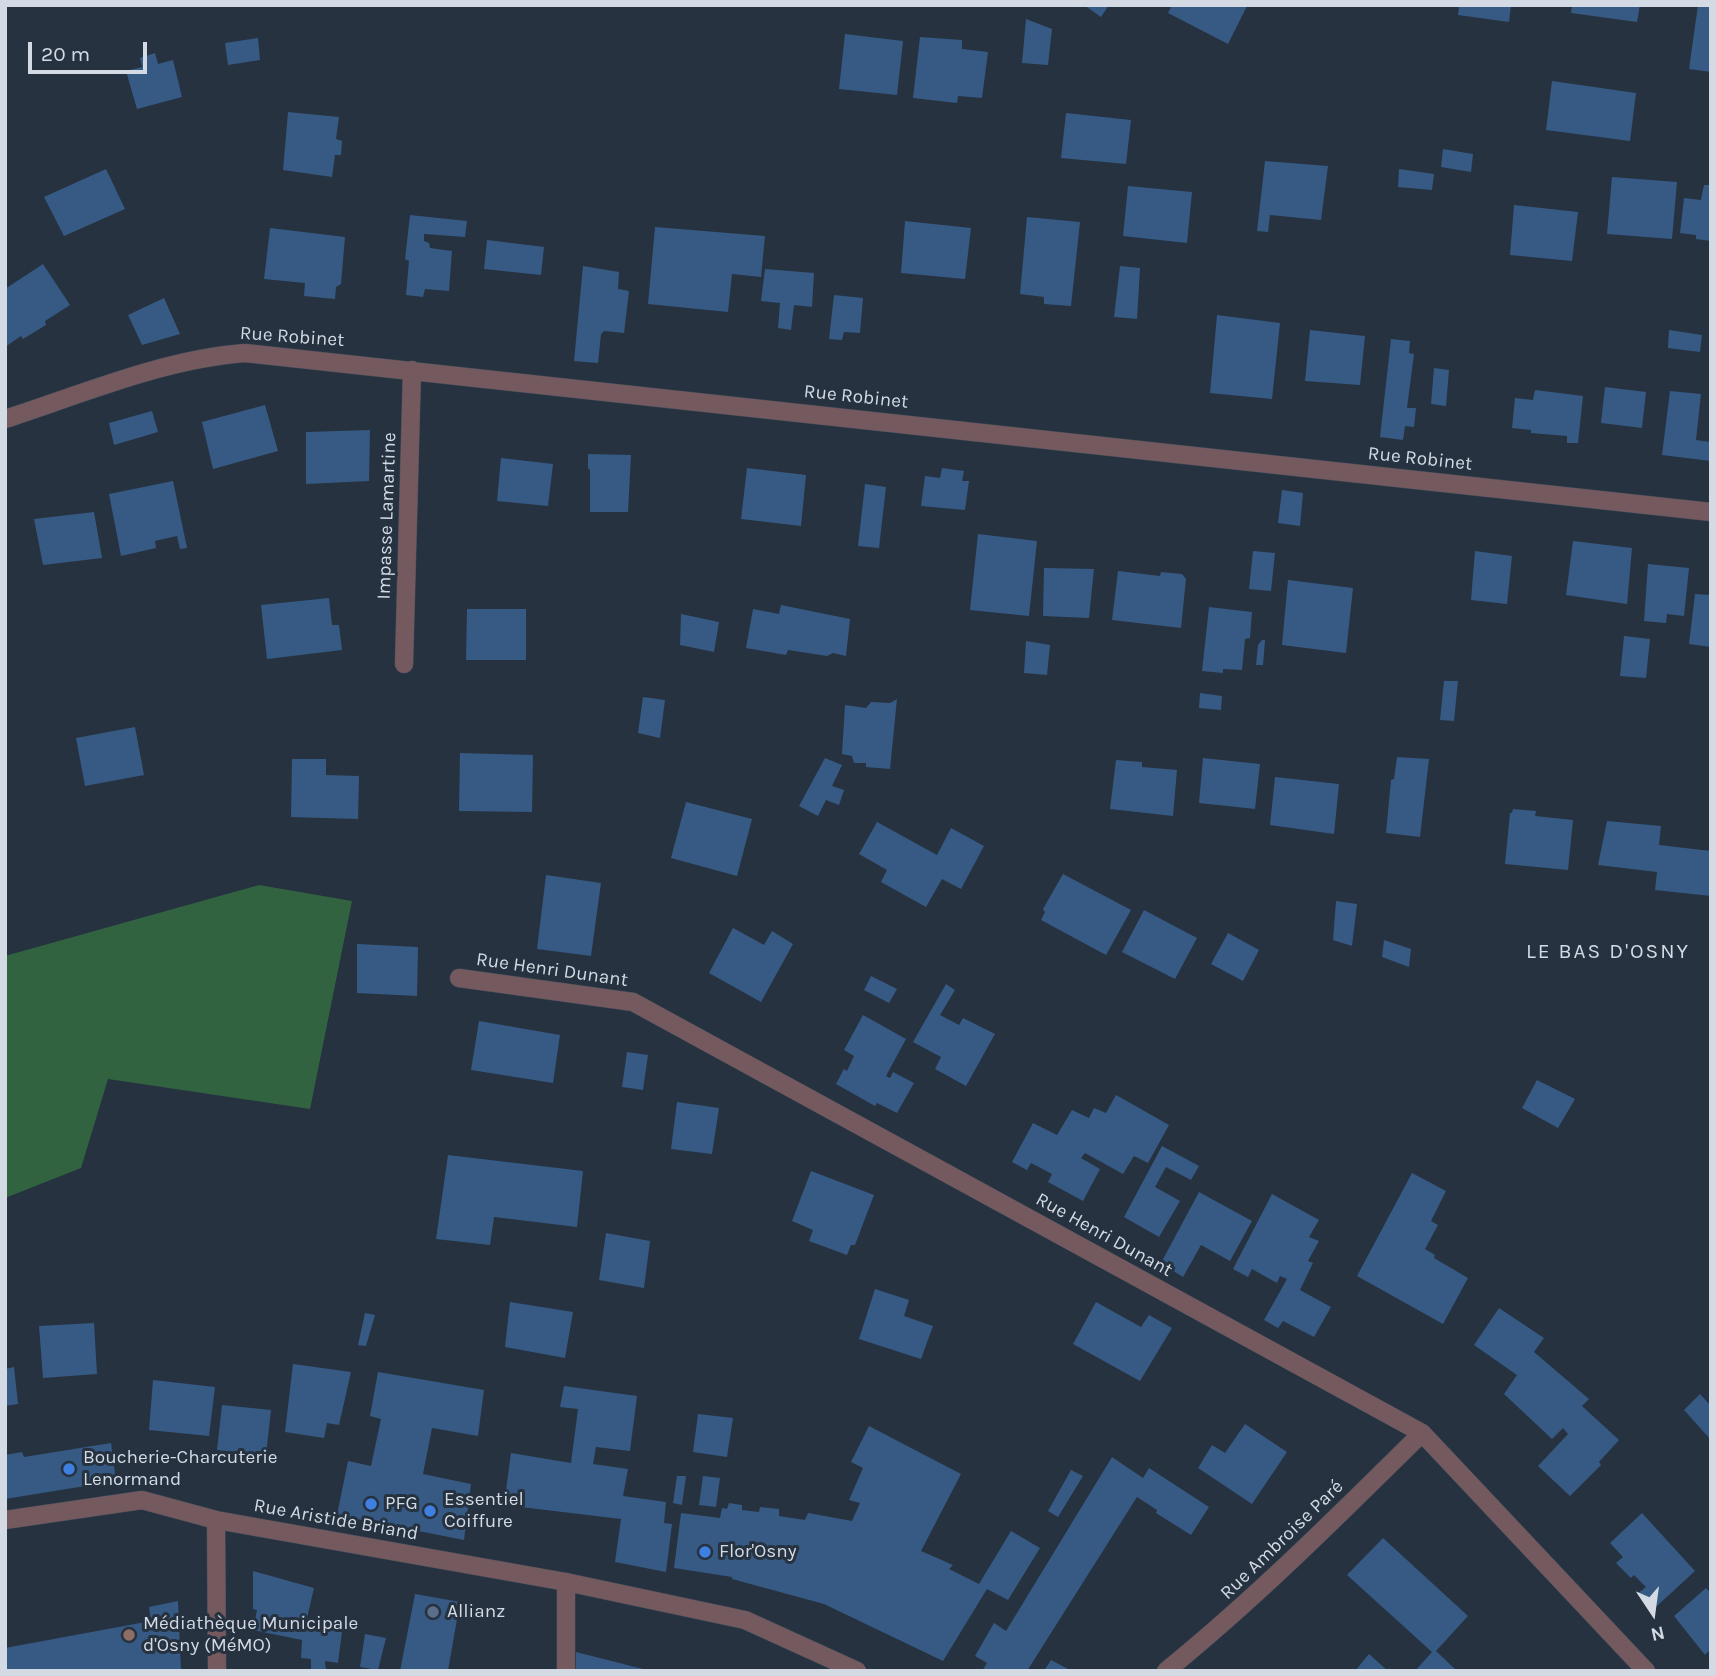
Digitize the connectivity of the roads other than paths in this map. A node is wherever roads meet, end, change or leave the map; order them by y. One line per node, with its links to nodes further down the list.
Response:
1 (412, 370): 2 (street, Rue Robinet); 3 (street, Rue Robinet); 4 (street, Impasse Lamartine)
2 (5, 419)
3 (1711, 512)
4 (404, 664)
5 (459, 978): 6 (street, Rue Henri Dunant)
6 (1422, 1433): 13 (street, Rue Ambroise Paré); 14 (street, Rue Henri Dunant)
7 (5, 1520): 8 (street, Rue Aristide Briand)
8 (216, 1520): 9 (street, Rue Aristide Briand); 10 (street)
9 (566, 1582): 11 (street); 12 (street, Rue Aristide Briand)
10 (217, 1671)
11 (566, 1671)
12 (857, 1671)
13 (1166, 1671)
14 (1646, 1671)

